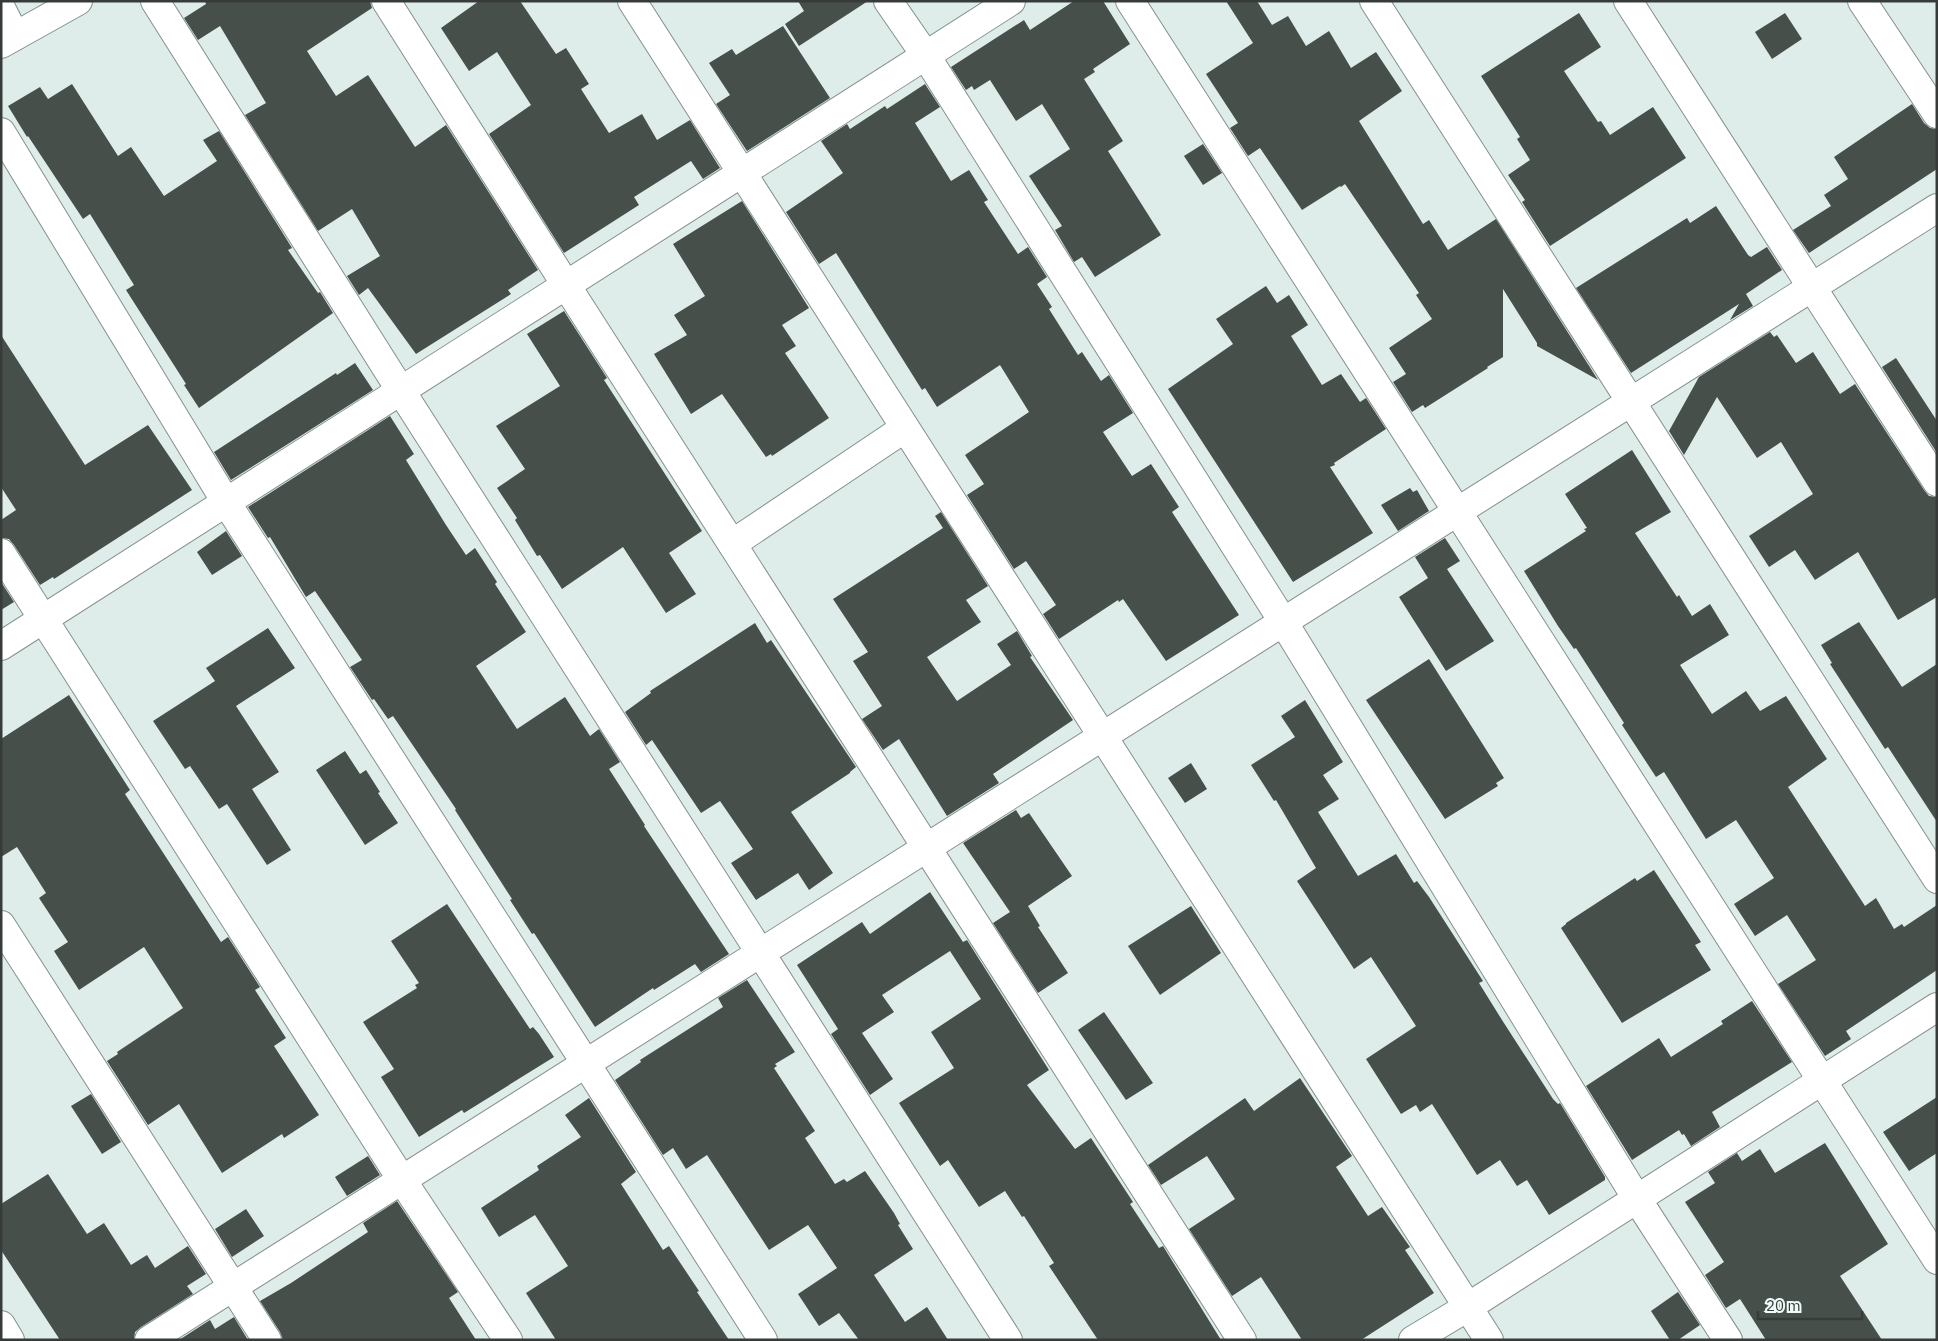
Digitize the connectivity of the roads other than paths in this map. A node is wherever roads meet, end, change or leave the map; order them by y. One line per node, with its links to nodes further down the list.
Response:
1 (78, 1): 12 (street)
2 (155, 1): 20 (street)
3 (386, 1): 18 (street)
4 (632, 1): 16 (street)
5 (888, 1): 13 (street)
6 (1011, 1): 13 (street)
7 (1130, 1): 25 (street)
8 (1374, 1): 21 (street)
9 (1628, 1): 19 (street)
10 (1862, 1): 14 (street)
11 (1, 8): 12 (street)
12 (8, 40)
13 (926, 56): 16 (street); 29 (street)
14 (1937, 114)
15 (1, 132): 24 (street)
16 (742, 174): 18 (street); 22 (street)
17 (1937, 208): 19 (street)
18 (566, 286): 20 (street); 26 (street)
19 (1812, 288): 21 (street); 23 (street)
20 (401, 391): 24 (street); 35 (street)
21 (1631, 403): 25 (street); 33 (street)
22 (905, 428): 26 (street); 31 (street)
23 (1937, 482)
24 (226, 502): 28 (street); 37 (street)
25 (1458, 512): 29 (street); 38 (street)
26 (732, 544): 32 (street)
27 (1, 553): 28 (street)
28 (43, 620): 30 (street); 39 (street)
29 (1284, 623): 31 (street); 40 (street)
30 (1, 646)
31 (1102, 737): 32 (street); 43 (street)
32 (926, 848): 35 (street); 51 (street)
33 (1937, 879)
34 (1, 926): 42 (street)
35 (761, 953): 37 (street); 50 (street)
36 (1937, 1008): 38 (street)
37 (586, 1063): 39 (street); 49 (street)
38 (1822, 1081): 40 (street); 41 (street)
39 (402, 1180): 42 (street); 48 (street)
40 (1637, 1199): 43 (street); 54 (street)
41 (1937, 1260)
42 (233, 1287): 46 (street); 47 (street)
43 (1468, 1307): 52 (street); 53 (street)
44 (1, 1325): 45 (street)
45 (10, 1340)
46 (149, 1340)
47 (267, 1340)
48 (508, 1340)
49 (763, 1340)
50 (1008, 1340)
51 (1242, 1340)
52 (1413, 1340)
53 (1489, 1340)
54 (1728, 1340)

